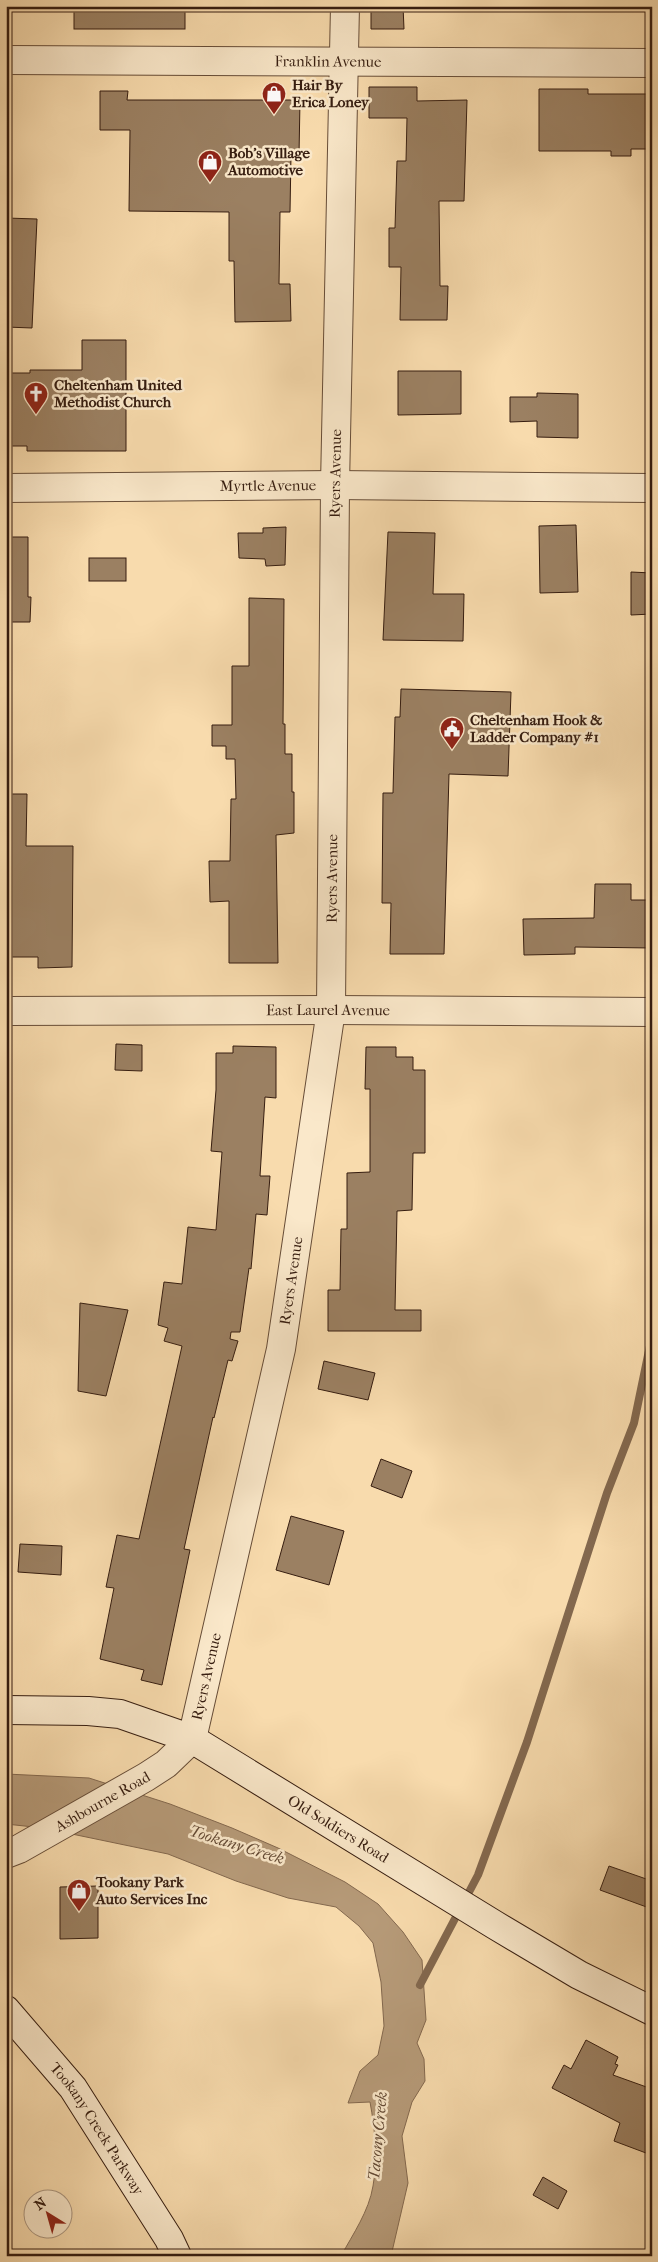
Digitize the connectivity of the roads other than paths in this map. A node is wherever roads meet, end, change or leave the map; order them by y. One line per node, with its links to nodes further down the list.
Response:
1 (345, 6): 3 (street, Ryers Avenue)
2 (6, 60): 3 (street, Franklin Avenue)
3 (344, 63): 4 (street, Franklin Avenue); 5 (street, Ryers Avenue)
4 (652, 63)
5 (335, 485): 6 (street, Myrtle Avenue); 7 (street, Myrtle Avenue); 8 (street, Ryers Avenue)
6 (6, 488)
7 (652, 488)
8 (331, 1010): 9 (street, East Laurel Avenue); 10 (street, East Laurel Avenue); 12 (street, Ryers Avenue)
9 (6, 1011)
10 (652, 1012)
11 (6, 1710): 12 (street, Old Soldiers Road)
12 (192, 1739): 13 (street, Ashbourne Road); 15 (street, Old Soldiers Road)
13 (13, 1851)
14 (6, 2010): 16 (street, Tookany Creek Parkway)
15 (652, 2011)
16 (177, 2256)

